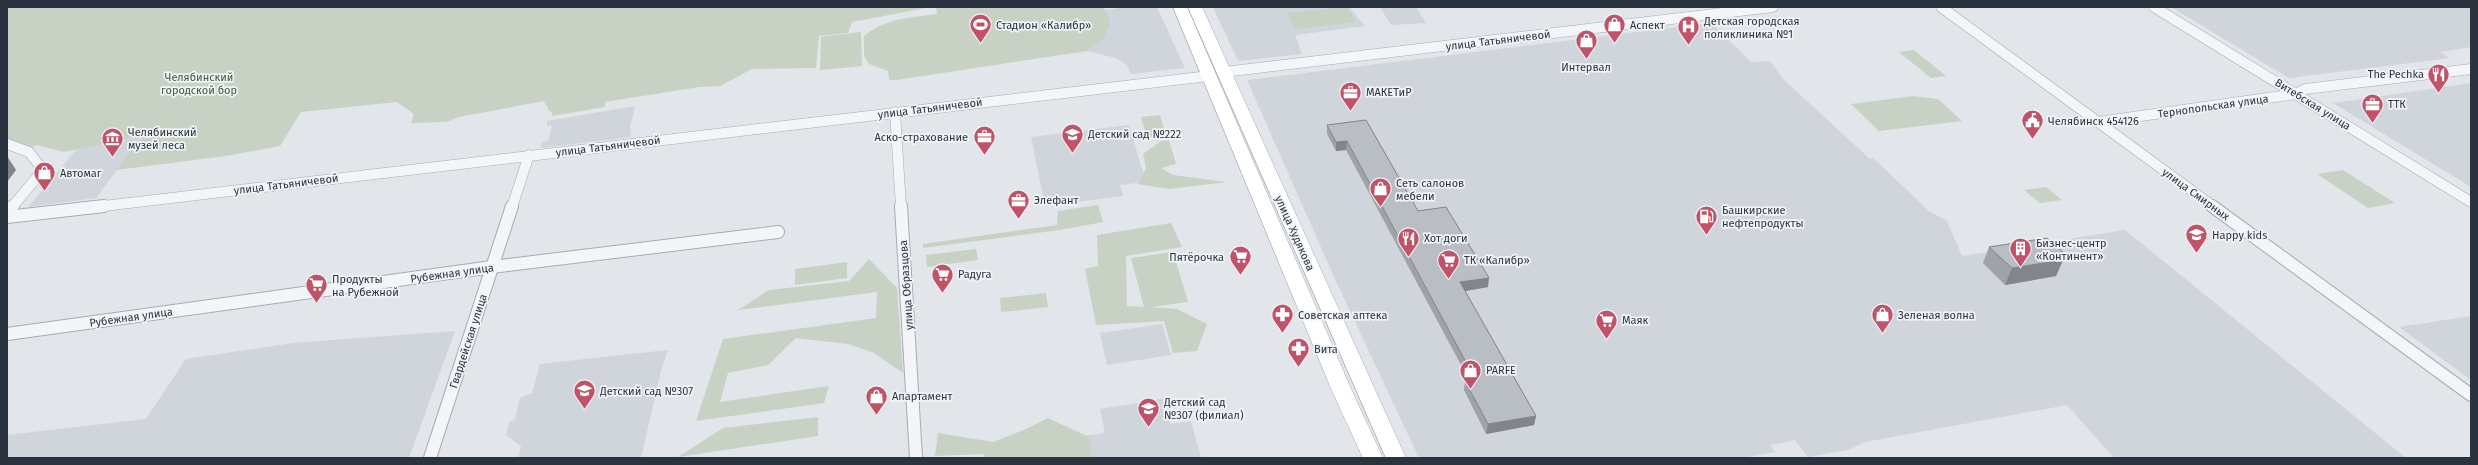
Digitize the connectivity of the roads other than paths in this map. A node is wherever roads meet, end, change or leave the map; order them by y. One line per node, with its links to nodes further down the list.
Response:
1 (1180, 7): 7 (main road, улица Худякова)
2 (1196, 7): 7 (main road, улица Худякова)
3 (1773, 7): 7 (street, улица Татьяничевой)
4 (1941, 7): 10 (street, улица Смирных)
5 (2154, 7): 8 (street, Витебская улица)
6 (2471, 69): 8 (street, Тернопольская улица)
7 (1217, 74): 9 (street, улица Татьяничевой); 22 (main road, улица Худякова); 23 (main road, улица Худякова)
8 (2299, 93): 10 (street, Тернопольская улица); 13 (street, Витебская улица)
9 (895, 112): 12 (street, улица Татьяничевой); 21 (street, улица Образцова)
10 (2098, 122): 19 (street, улица Смирных)
11 (7, 144): 14 (street)
12 (529, 156): 15 (street, улица Татьяничевой); 17 (street, Гвардейская улица)
13 (2471, 202)
14 (7, 213)
15 (7, 217)
16 (778, 232): 17 (street, Рубежная улица)
17 (492, 268): 18 (street, Рубежная улица); 20 (street, Гвардейская улица)
18 (7, 334)
19 (2471, 395)
20 (430, 458)
21 (916, 458)
22 (1373, 458)
23 (1396, 458)

